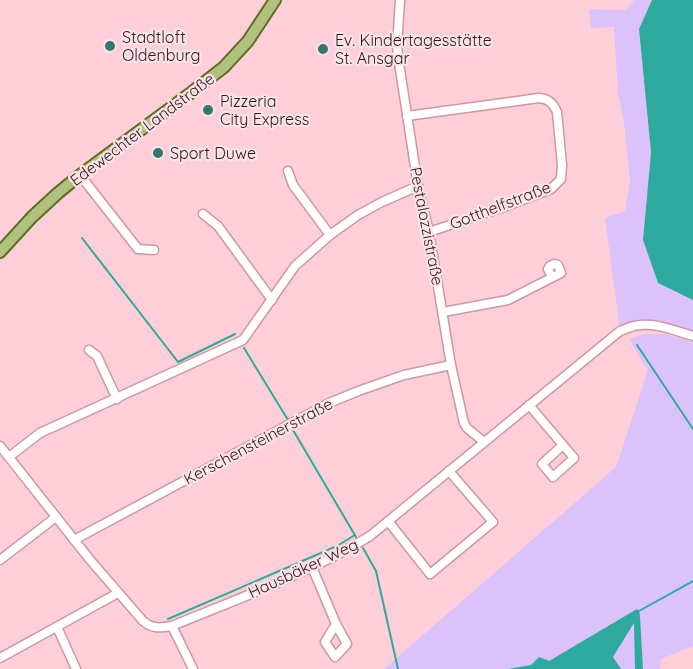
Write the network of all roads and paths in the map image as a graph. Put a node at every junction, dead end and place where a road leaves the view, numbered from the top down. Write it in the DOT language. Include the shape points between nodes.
graph roads {
  1 [pos="275,0"];
  2 [pos="400,0"];
  3 [pos="407,116"];
  4 [pos="288,171"];
  5 [pos="80,175"];
  6 [pos="418,186"];
  7 [pos="203,214"];
  8 [pos="429,232"];
  9 [pos="330,235"];
  10 [pos="154,250"];
  11 [pos="0,252"];
  12 [pos="552,277"];
  13 [pos="272,300"];
  14 [pos="443,312"];
  15 [pos="693,336"];
  16 [pos="89,350"];
  17 [pos="451,365"];
  18 [pos="117,399"];
  19 [pos="529,405"];
  20 [pos="484,442"];
  21 [pos="0,446"];
  22 [pos="563,446"];
  23 [pos="9,457"];
  24 [pos="449,471"];
  25 [pos="56,517"];
  26 [pos="388,521"];
  27 [pos="74,540"];
  28 [pos="0,560"];
  29 [pos="312,567"];
  30 [pos="118,593"];
  31 [pos="336,624"];
  32 [pos="172,626"];
  33 [pos="57,627"];
  34 [pos="0,658"];
  35 [pos="76,669"];
  36 [pos="193,669"];
  1 -- 5 [label="main road, Edewechter Landstraße" via="248,41 224,67"];
  2 -- 3 [label="street, Pestalozzistraße" via="397,48"];
  3 -- 6 [label="street, Pestalozzistraße"];
  3 -- 8 [label="street, Gotthelfstraße" via="539,98 550,101 557,112 561,179 550,189"];
  4 -- 9 [label="street" via="293,185"];
  5 -- 10 [label="street" via="138,249"];
  5 -- 11 [label="main road, Edewechter Landstraße" via="32,217"];
  6 -- 8 [label="street, Pestalozzistraße"];
  6 -- 9 [label="street" via="366,211"];
  7 -- 13 [label="street" via="218,226"];
  8 -- 14 [label="street, Pestalozzistraße"];
  9 -- 13 [label="street" via="295,266"];
  12 -- 14 [label="street" via="508,300"];
  13 -- 18 [label="street" via="243,340"];
  14 -- 17 [label="street, Pestalozzistraße"];
  15 -- 19 [label="street, Hausbäker Weg" via="646,325 620,331"];
  16 -- 18 [label="street" via="97,357"];
  17 -- 20 [label="street, Pestalozzistraße" via="464,423"];
  17 -- 27 [label="street, Kerschensteinerstraße" via="404,375 337,400"];
  18 -- 23 [label="street" via="40,434"];
  19 -- 20 [label="street, Hausbäker Weg"];
  19 -- 22 [label="street"];
  20 -- 24 [label="street, Hausbäker Weg"];
  21 -- 23 [label="street"];
  23 -- 25 [label="street"];
  24 -- 26 [label="street, Hausbäker Weg"];
  24 -- 26 [label="street" via="493,522 430,574"];
  25 -- 27 [label="street"];
  25 -- 28 [label="street"];
  26 -- 29 [label="street, Hausbäker Weg" via="346,551"];
  27 -- 30 [label="street"];
  29 -- 31 [label="street"];
  29 -- 32 [label="street, Hausbäker Weg"];
  30 -- 32 [label="street" via="148,626"];
  30 -- 33 [label="street"];
  32 -- 36 [label="street"];
  33 -- 34 [label="street"];
  33 -- 35 [label="street"];
}
